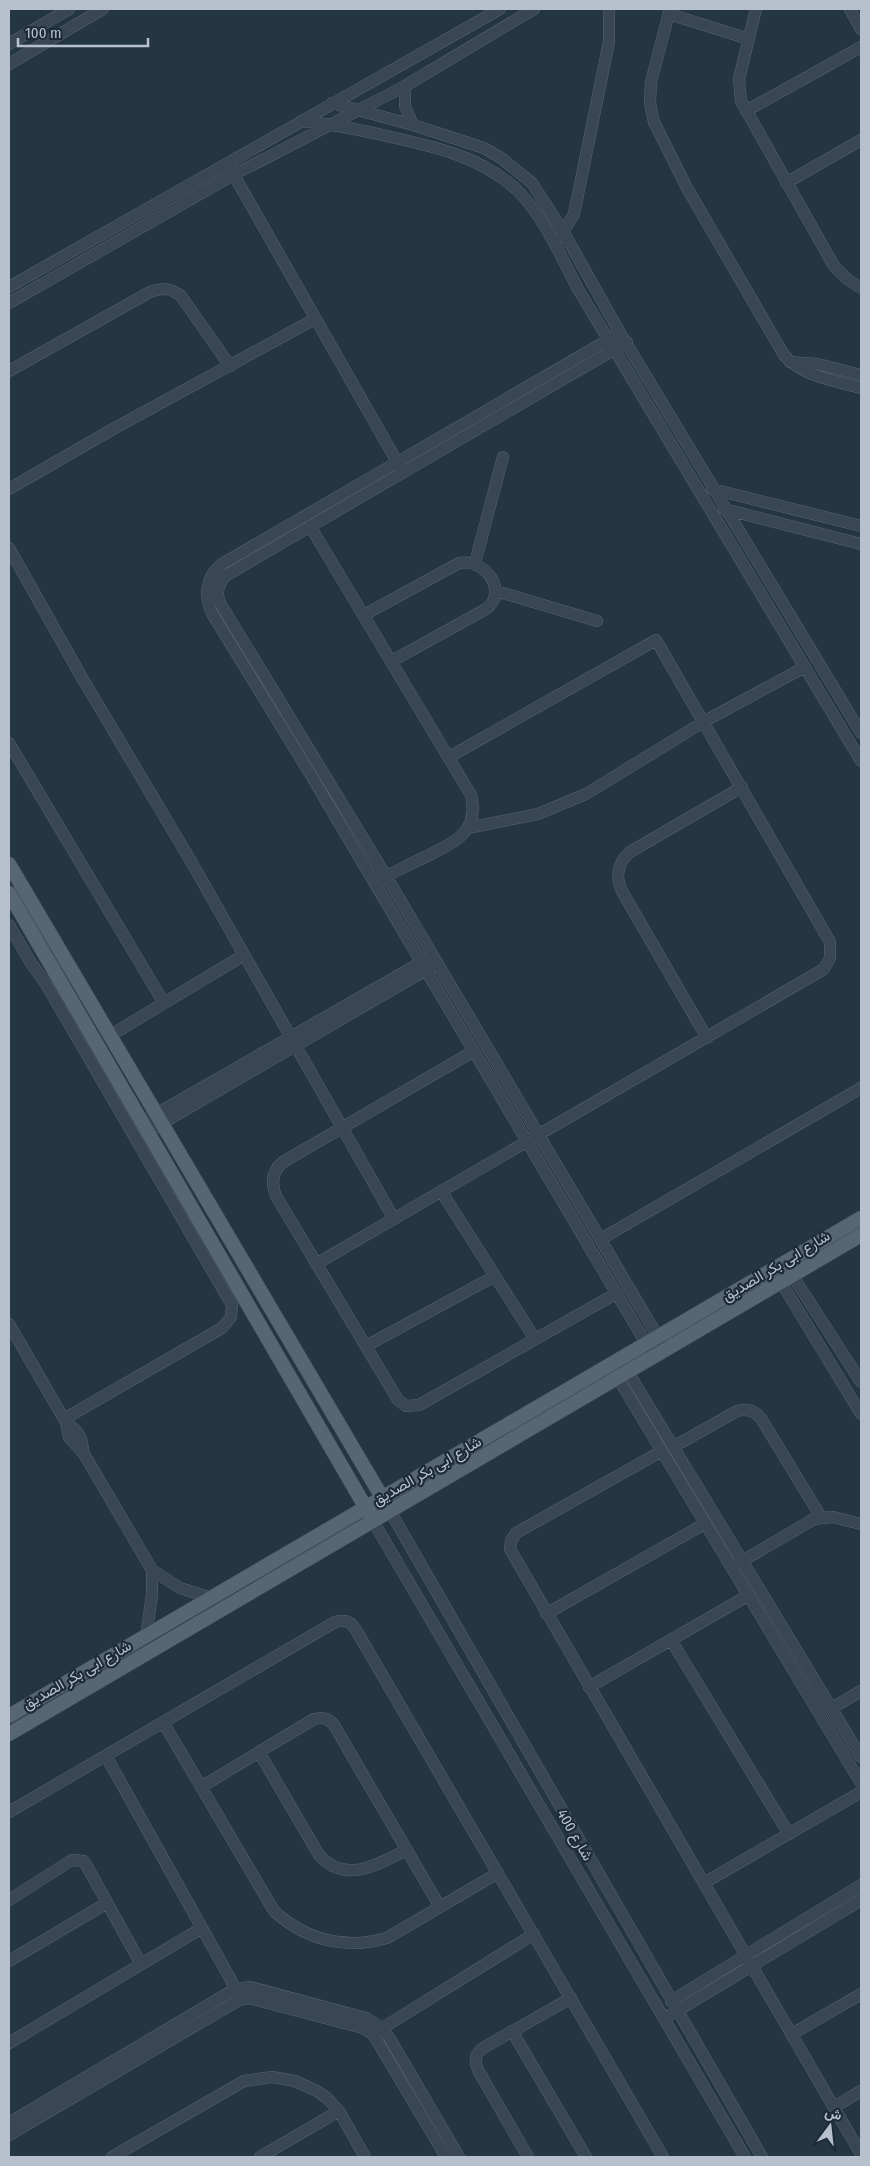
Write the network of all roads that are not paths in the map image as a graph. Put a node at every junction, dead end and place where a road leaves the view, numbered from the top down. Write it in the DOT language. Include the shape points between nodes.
graph roads {
  1 [pos="69,9"];
  2 [pos="74,9"];
  3 [pos="103,9"];
  4 [pos="500,9"];
  5 [pos="534,9"];
  6 [pos="609,9"];
  7 [pos="756,9"];
  8 [pos="850,9"];
  9 [pos="669,12"];
  10 [pos="81,21"];
  11 [pos="861,29"];
  12 [pos="749,38"];
  13 [pos="9,44"];
  14 [pos="861,47"];
  15 [pos="9,64"];
  16 [pos="405,86"];
  17 [pos="332,103"];
  18 [pos="362,110"];
  19 [pos="746,111"];
  20 [pos="302,121"];
  21 [pos="329,124"];
  22 [pos="413,125"];
  23 [pos="861,140"];
  24 [pos="228,164"];
  25 [pos="234,175"];
  26 [pos="786,183"];
  27 [pos="564,233"];
  28 [pos="554,244"];
  29 [pos="9,287"];
  30 [pos="861,288"];
  31 [pos="9,303"];
  32 [pos="315,319"];
  33 [pos="624,337"];
  34 [pos="611,345"];
  35 [pos="790,362"];
  36 [pos="230,366"];
  37 [pos="9,371"];
  38 [pos="861,375"];
  39 [pos="861,388"];
  40 [pos="503,457"];
  41 [pos="400,467"];
  42 [pos="695,484"];
  43 [pos="9,489"];
  44 [pos="716,490"];
  45 [pos="708,505"];
  46 [pos="728,510"];
  47 [pos="310,526"];
  48 [pos="861,526"];
  49 [pos="861,544"];
  50 [pos="9,548"];
  51 [pos="475,563"];
  52 [pos="496,591"];
  53 [pos="364,615"];
  54 [pos="597,621"];
  55 [pos="392,661"];
  56 [pos="805,667"];
  57 [pos="705,722"];
  58 [pos="861,733"];
  59 [pos="9,743"];
  60 [pos="448,757"];
  61 [pos="861,761"];
  62 [pos="742,788"];
  63 [pos="468,828"];
  64 [pos="9,864"];
  65 [pos="386,876"];
  66 [pos="374,882"];
  67 [pos="9,893"];
  68 [pos="9,925"];
  69 [pos="244,955"];
  70 [pos="435,960"];
  71 [pos="424,966"];
  72 [pos="164,1003"];
  73 [pos="111,1035"];
  74 [pos="707,1038"];
  75 [pos="293,1042"];
  76 [pos="474,1051"];
  77 [pos="861,1088"];
  78 [pos="160,1119"];
  79 [pos="145,1127"];
  80 [pos="342,1128"];
  81 [pos="539,1135"];
  82 [pos="527,1142"];
  83 [pos="441,1192"];
  84 [pos="861,1218"];
  85 [pos="394,1219"];
  86 [pos="861,1235"];
  87 [pos="600,1239"];
  88 [pos="316,1264"];
  89 [pos="495,1276"];
  90 [pos="787,1278"];
  91 [pos="616,1293"];
  92 [pos="9,1324"];
  93 [pos="535,1339"];
  94 [pos="652,1340"];
  95 [pos="366,1346"];
  96 [pos="660,1354"];
  97 [pos="623,1375"];
  98 [pos="861,1382"];
  99 [pos="861,1414"];
  100 [pos="65,1421"];
  101 [pos="668,1449"];
  102 [pos="382,1497"];
  103 [pos="365,1507"];
  104 [pos="390,1511"];
  105 [pos="821,1517"];
  106 [pos="373,1521"];
  107 [pos="706,1524"];
  108 [pos="861,1524"];
  109 [pos="742,1561"];
  110 [pos="732,1567"];
  111 [pos="152,1570"];
  112 [pos="749,1595"];
  113 [pos="211,1598"];
  114 [pos="546,1614"];
  115 [pos="146,1636"];
  116 [pos="671,1640"];
  117 [pos="589,1687"];
  118 [pos="861,1691"];
  119 [pos="832,1708"];
  120 [pos="9,1716"];
  121 [pos="163,1722"];
  122 [pos="9,1734"];
  123 [pos="260,1752"];
  124 [pos="106,1756"];
  125 [pos="861,1757"];
  126 [pos="861,1783"];
  127 [pos="201,1787"];
  128 [pos="861,1792"];
  129 [pos="9,1812"];
  130 [pos="789,1834"];
  131 [pos="407,1850"];
  132 [pos="498,1872"];
  133 [pos="704,1883"];
  134 [pos="861,1885"];
  135 [pos="9,1900"];
  136 [pos="861,1900"];
  137 [pos="107,1903"];
  138 [pos="440,1907"];
  139 [pos="202,1928"];
  140 [pos="534,1934"];
  141 [pos="749,1960"];
  142 [pos="9,1961"];
  143 [pos="140,1964"];
  144 [pos="861,1994"];
  145 [pos="237,1995"];
  146 [pos="571,1998"];
  147 [pos="673,2006"];
  148 [pos="663,2019"];
  149 [pos="377,2031"];
  150 [pos="512,2031"];
  151 [pos="792,2034"];
  152 [pos="9,2043"];
  153 [pos="861,2091"];
  154 [pos="834,2107"];
  155 [pos="339,2111"];
  156 [pos="9,2123"];
  157 [pos="9,2135"];
  158 [pos="277,2153"];
  159 [pos="861,2154"];
  160 [pos="112,2157"];
  161 [pos="260,2157"];
  162 [pos="365,2157"];
  163 [pos="446,2157"];
  164 [pos="459,2157"];
  165 [pos="528,2157"];
  166 [pos="586,2157"];
  167 [pos="663,2157"];
  168 [pos="745,2157"];
  169 [pos="762,2157"];
  1 -- 13 [label="street"];
  2 -- 10 [label="street"];
  3 -- 10 [label="street"];
  4 -- 17 [label="street"];
  5 -- 16 [label="street"];
  6 -- 27 [label="street" via="607,55 574,214"];
  7 -- 12 [label="street"];
  8 -- 11 [label="street"];
  9 -- 12 [label="street"];
  9 -- 35 [label="street" via="651,82 650,103 654,122 687,188 778,347"];
  10 -- 15 [label="street"];
  12 -- 19 [label="street" via="739,86"];
  14 -- 19 [label="street"];
  16 -- 18 [label="street"];
  16 -- 22 [label="street" via="405,106"];
  17 -- 18 [label="street"];
  17 -- 20 [label="street"];
  18 -- 21 [label="street"];
  18 -- 22 [label="street"];
  19 -- 26 [label="street"];
  20 -- 21 [label="street"];
  20 -- 24 [label="street"];
  21 -- 25 [label="street"];
  21 -- 28 [label="street" via="430,145 483,165 516,190"];
  22 -- 27 [label="street" via="484,148 501,158 532,183"];
  23 -- 26 [label="street"];
  24 -- 25 [label="street"];
  24 -- 29 [label="street"];
  25 -- 31 [label="street"];
  25 -- 32 [label="street"];
  26 -- 30 [label="street" via="834,266"];
  27 -- 28 [label="street"];
  27 -- 33 [label="street"];
  28 -- 34 [label="street"];
  32 -- 36 [label="street"];
  32 -- 41 [label="street"];
  33 -- 34 [label="street"];
  33 -- 44 [label="street"];
  34 -- 41 [label="street"];
  34 -- 42 [label="street"];
  35 -- 38 [label="street" via="818,364"];
  35 -- 39 [label="street" via="814,375"];
  36 -- 37 [label="street" via="181,296 162,288"];
  36 -- 43 [label="street"];
  40 -- 51 [label="street"];
  41 -- 47 [label="street"];
  41 -- 66 [label="street" via="222,564 214,572 207,589 213,615"];
  42 -- 44 [label="street"];
  42 -- 45 [label="street"];
  44 -- 46 [label="street"];
  44 -- 48 [label="street"];
  45 -- 46 [label="street"];
  45 -- 56 [label="street"];
  46 -- 49 [label="street"];
  46 -- 58 [label="street"];
  47 -- 53 [label="street"];
  47 -- 65 [label="street" via="226,576 220,585 219,599"];
  50 -- 69 [label="street"];
  51 -- 52 [label="street" via="487,572"];
  51 -- 53 [label="street" via="454,565"];
  52 -- 54 [label="street"];
  52 -- 55 [label="street" via="494,600 486,609"];
  53 -- 55 [label="street"];
  55 -- 60 [label="street"];
  56 -- 57 [label="street"];
  56 -- 61 [label="street"];
  57 -- 60 [label="street" via="656,640"];
  57 -- 62 [label="street"];
  57 -- 63 [label="street" via="569,802 538,814"];
  59 -- 72 [label="street"];
  60 -- 63 [label="street" via="471,795 473,809"];
  62 -- 74 [label="street" via="830,942 832,951 824,969"];
  62 -- 74 [label="street" via="630,852 618,869 622,893"];
  63 -- 65 [label="street" via="454,842"];
  64 -- 73 [label="main road"];
  65 -- 66 [label="street"];
  65 -- 70 [label="street"];
  66 -- 71 [label="street"];
  67 -- 79 [label="main road"];
  68 -- 100 [label="street" via="232,1304 231,1317 222,1328"];
  69 -- 72 [label="street"];
  69 -- 75 [label="street"];
  70 -- 71 [label="street"];
  70 -- 81 [label="street"];
  71 -- 75 [label="street"];
  71 -- 76 [label="street"];
  72 -- 73 [label="street"];
  73 -- 78 [label="main road"];
  74 -- 81 [label="street"];
  75 -- 78 [label="street"];
  75 -- 80 [label="street"];
  76 -- 80 [label="street"];
  76 -- 82 [label="street"];
  77 -- 87 [label="street"];
  78 -- 79 [label="street"];
  78 -- 102 [label="main road"];
  79 -- 103 [label="main road"];
  80 -- 85 [label="street"];
  80 -- 88 [label="street" via="283,1162 273,1179 276,1196"];
  81 -- 82 [label="street"];
  81 -- 87 [label="street"];
  82 -- 83 [label="street"];
  82 -- 91 [label="street"];
  83 -- 85 [label="street"];
  83 -- 89 [label="street"];
  84 -- 94 [label="main road, شارع ابى بكر الصديق"];
  85 -- 88 [label="street"];
  86 -- 90 [label="main road, شارع ابى بكر الصديق"];
  87 -- 94 [label="street"];
  88 -- 95 [label="street"];
  89 -- 93 [label="street"];
  89 -- 95 [label="street"];
  90 -- 96 [label="main road, شارع ابى بكر الصديق"];
  90 -- 98 [label="street"];
  90 -- 99 [label="street"];
  91 -- 93 [label="street"];
  91 -- 94 [label="street"];
  92 -- 100 [label="street"];
  93 -- 95 [label="street" via="411,1407 398,1400"];
  94 -- 96 [label="street"];
  94 -- 102 [label="main road, شارع ابى بكر الصديق"];
  96 -- 97 [label="main road, شارع ابى بكر الصديق"];
  97 -- 101 [label="street"];
  97 -- 104 [label="main road, شارع ابى بكر الصديق"];
  100 -- 111 [label="street" via="69,1437 84,1454"];
  101 -- 105 [label="street" via="737,1411 753,1412 762,1420"];
  101 -- 107 [label="street"];
  101 -- 109 [label="street"];
  101 -- 114 [label="street" via="514,1535 511,1553"];
  102 -- 103 [label="main road, شارع ابى بكر الصديق"];
  102 -- 104 [label="main road"];
  103 -- 106 [label="main road"];
  103 -- 113 [label="main road, شارع ابى بكر الصديق"];
  104 -- 106 [label="main road, شارع ابى بكر الصديق"];
  104 -- 147 [label="street, شارع 400"];
  105 -- 108 [label="street"];
  105 -- 109 [label="street" via="800,1525"];
  106 -- 122 [label="main road, شارع ابى بكر الصديق"];
  106 -- 148 [label="street, شارع 400"];
  107 -- 110 [label="street"];
  107 -- 114 [label="street"];
  109 -- 110 [label="street"];
  109 -- 119 [label="street"];
  110 -- 112 [label="street"];
  111 -- 113 [label="street" via="180,1588"];
  111 -- 115 [label="street"];
  112 -- 116 [label="street"];
  112 -- 126 [label="street"];
  113 -- 115 [label="main road, شارع ابى بكر الصديق"];
  114 -- 117 [label="street"];
  115 -- 120 [label="main road, شارع ابى بكر الصديق"];
  116 -- 117 [label="street"];
  116 -- 130 [label="street"];
  117 -- 133 [label="street"];
  118 -- 119 [label="street"];
  119 -- 125 [label="street"];
  121 -- 124 [label="street"];
  121 -- 127 [label="street"];
  121 -- 132 [label="street" via="335,1622 348,1621"];
  123 -- 127 [label="street"];
  123 -- 131 [label="street" via="319,1855 333,1866 356,1871"];
  123 -- 131 [label="street" via="314,1719 322,1717 329,1720"];
  124 -- 129 [label="street"];
  124 -- 139 [label="street"];
  127 -- 138 [label="street" via="274,1911 302,1932 335,1942 370,1942 387,1938"];
  128 -- 130 [label="street"];
  130 -- 133 [label="street"];
  131 -- 138 [label="street"];
  132 -- 138 [label="street"];
  132 -- 140 [label="street"];
  133 -- 141 [label="street"];
  134 -- 141 [label="street"];
  135 -- 137 [label="street" via="76,1859 86,1863"];
  136 -- 141 [label="street"];
  137 -- 142 [label="street"];
  137 -- 143 [label="street"];
  139 -- 143 [label="street"];
  139 -- 145 [label="street"];
  140 -- 146 [label="street"];
  140 -- 149 [label="street"];
  141 -- 147 [label="street"];
  141 -- 151 [label="street"];
  143 -- 152 [label="street"];
  144 -- 151 [label="street"];
  145 -- 149 [label="street" via="250,1987 260,1989 366,2018"];
  145 -- 156 [label="street"];
  145 -- 157 [label="street"];
  146 -- 150 [label="street"];
  146 -- 167 [label="street"];
  147 -- 148 [label="street"];
  147 -- 169 [label="street, شارع 400"];
  148 -- 168 [label="street, شارع 400"];
  149 -- 163 [label="street"];
  149 -- 164 [label="street"];
  150 -- 165 [label="street" via="479,2051 475,2064"];
  150 -- 166 [label="street"];
  151 -- 154 [label="street"];
  153 -- 154 [label="street"];
  154 -- 159 [label="street"];
  155 -- 158 [label="street"];
  155 -- 160 [label="street" via="317,2091 296,2081 272,2077 252,2079"];
  155 -- 162 [label="street"];
  158 -- 161 [label="street"];
}
